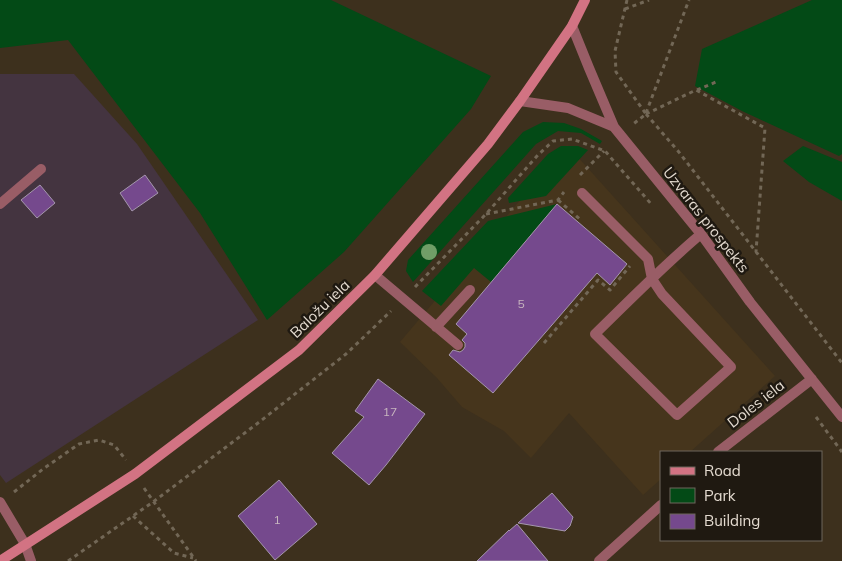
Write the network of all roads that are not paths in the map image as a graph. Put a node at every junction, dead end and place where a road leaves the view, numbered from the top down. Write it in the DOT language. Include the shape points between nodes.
graph roads {
  1 [pos="585,0"];
  2 [pos="572,26"];
  3 [pos="520,101"];
  4 [pos="617,131"];
  5 [pos="41,168"];
  6 [pos="582,193"];
  7 [pos="0,204"];
  8 [pos="701,234"];
  9 [pos="375,275"];
  10 [pos="652,278"];
  11 [pos="470,290"];
  12 [pos="436,327"];
  13 [pos="458,345"];
  14 [pos="812,378"];
  15 [pos="842,417"];
  16 [pos="719,451"];
  17 [pos="0,502"];
  18 [pos="660,506"];
  19 [pos="26,544"];
  20 [pos="0,561"];
  21 [pos="31,561"];
  22 [pos="600,561"];
  1 -- 2 [label="main road, Baložu iela"];
  2 -- 3 [label="main road, Baložu iela"];
  2 -- 4 [label="street, Uzvaras prospekts"];
  3 -- 4 [label="street" via="568,108"];
  3 -- 9 [label="main road, Baložu iela" via="488,144"];
  4 -- 8 [label="street, Uzvaras prospekts"];
  5 -- 7 [label="street"];
  6 -- 10 [label="street" via="648,259"];
  8 -- 10 [label="street"];
  8 -- 14 [label="street, Uzvaras prospekts" via="750,302"];
  9 -- 12 [label="street"];
  9 -- 19 [label="main road, Baložu iela" via="299,350 135,474"];
  10 -- 10 [label="street" via="595,334 677,415 731,367 662,294"];
  11 -- 12 [label="street"];
  12 -- 13 [label="street"];
  14 -- 15 [label="street, Uzvaras prospekts"];
  14 -- 16 [label="street, Doles iela"];
  17 -- 19 [label="street"];
  18 -- 22 [label="street"];
  19 -- 20 [label="main road, Baložu iela"];
  19 -- 21 [label="street"];
}
